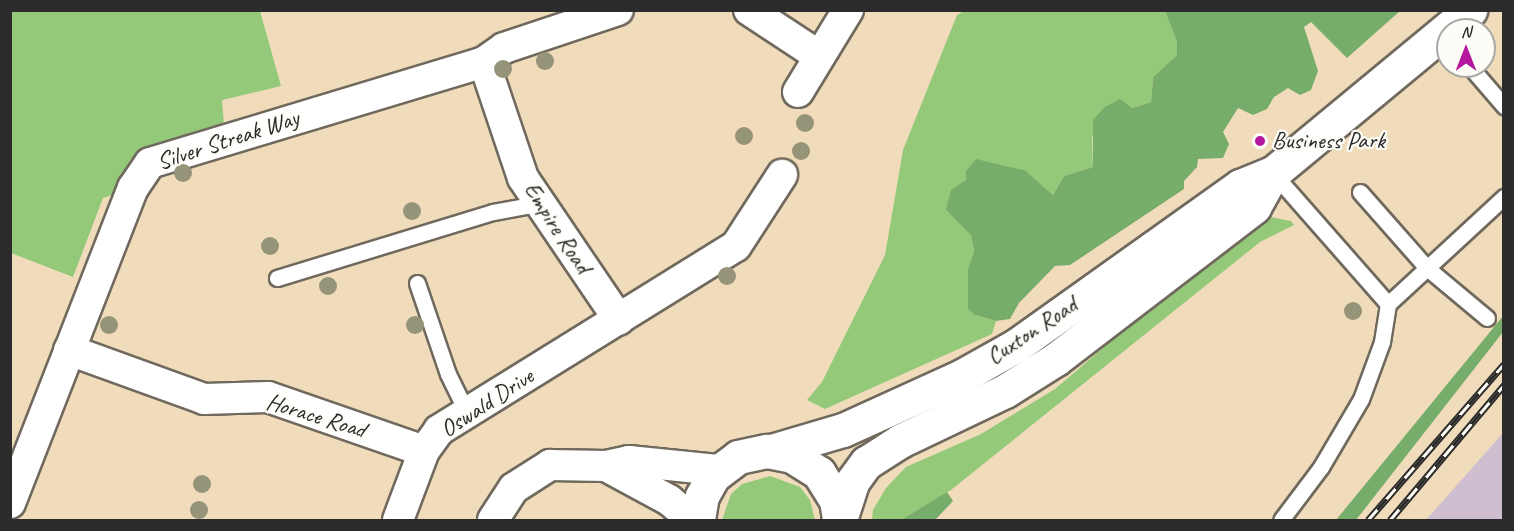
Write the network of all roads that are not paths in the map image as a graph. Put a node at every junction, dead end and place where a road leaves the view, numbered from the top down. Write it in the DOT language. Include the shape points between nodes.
graph roads {
  1 [pos="618,10"];
  2 [pos="749,10"];
  3 [pos="848,10"];
  4 [pos="1470,10"];
  5 [pos="819,56"];
  6 [pos="484,62"];
  7 [pos="1480,78"];
  8 [pos="798,92"];
  9 [pos="1503,106"];
  10 [pos="1274,173"];
  11 [pos="782,175"];
  12 [pos="1360,192"];
  13 [pos="1503,197"];
  14 [pos="537,204"];
  15 [pos="1427,268"];
  16 [pos="277,278"];
  17 [pos="417,283"];
  18 [pos="1388,304"];
  19 [pos="1487,318"];
  20 [pos="619,320"];
  21 [pos="69,350"];
  22 [pos="467,413"];
  23 [pos="424,451"];
  24 [pos="771,451"];
  25 [pos="606,466"];
  26 [pos="718,470"];
  27 [pos="10,503"];
  28 [pos="398,520"];
  29 [pos="493,520"];
  30 [pos="693,520"];
  31 [pos="698,520"];
  32 [pos="840,520"];
  33 [pos="1281,520"];
  1 -- 6 [label="street, Silver Streak Way" via="504,48"];
  2 -- 5 [label="street"];
  3 -- 5 [label="street"];
  4 -- 10 [label="main road, Cuxton Road"];
  5 -- 8 [label="street"];
  6 -- 14 [label="street, Empire Road" via="523,178"];
  6 -- 21 [label="street, Silver Streak Way" via="150,163 133,188"];
  7 -- 9 [label="lane"];
  10 -- 18 [label="lane"];
  10 -- 24 [label="main road, Cuxton Road" via="1240,186 1017,345 962,376 829,436"];
  10 -- 32 [label="main road, Cuxton Road" via="1254,207 1056,358 1005,392 900,441 866,462 852,482"];
  11 -- 20 [label="street, Oswald Drive" via="736,246"];
  12 -- 15 [label="lane"];
  13 -- 15 [label="lane"];
  14 -- 16 [label="lane" via="493,212"];
  14 -- 20 [label="street, Empire Road"];
  15 -- 18 [label="lane"];
  15 -- 19 [label="lane"];
  17 -- 22 [label="lane" via="448,374"];
  18 -- 33 [label="lane" via="1382,342 1361,399 1321,467"];
  20 -- 22 [label="street, Oswald Drive"];
  21 -- 23 [label="street, Horace Road" via="204,399 268,397"];
  21 -- 27 [label="street, Silver Streak Way"];
  22 -- 23 [label="street, Oswald Drive" via="439,430"];
  23 -- 28 [label="street, Oswald Drive"];
  24 -- 26 [label="main road, Cuxton Road" via="738,457"];
  24 -- 32 [label="main road" via="798,459 819,473 836,500"];
  25 -- 26 [label="street" via="629,461"];
  25 -- 29 [label="street" via="546,467 514,488"];
  25 -- 30 [label="street" via="669,500"];
  26 -- 31 [label="main road" via="704,490"];
}
